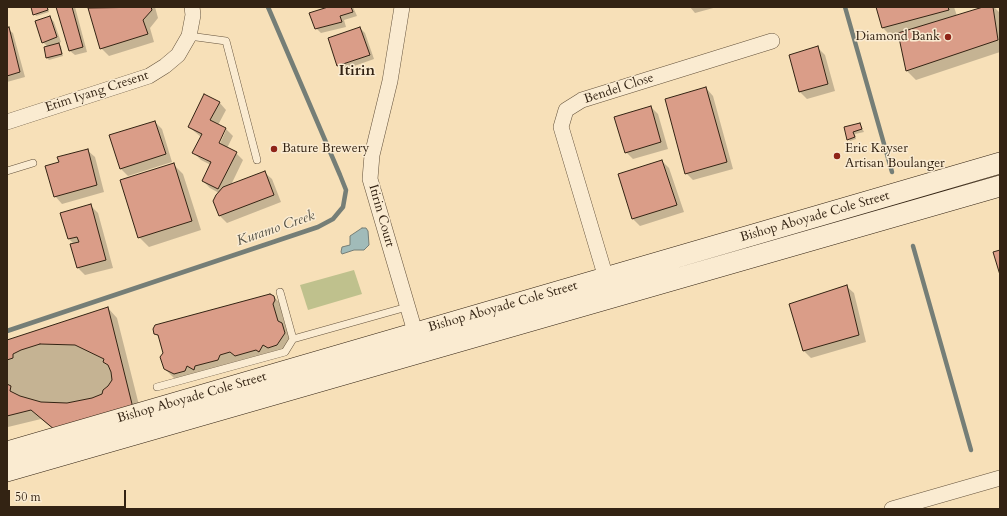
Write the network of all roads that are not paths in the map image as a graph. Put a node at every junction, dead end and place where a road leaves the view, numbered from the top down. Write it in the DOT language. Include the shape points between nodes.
graph roads {
  1 [pos="192,7"];
  2 [pos="402,7"];
  3 [pos="189,36"];
  4 [pos="772,41"];
  5 [pos="7,122"];
  6 [pos="257,160"];
  7 [pos="33,164"];
  8 [pos="1000,164"];
  9 [pos="7,171"];
  10 [pos="1000,186"];
  11 [pos="606,278"];
  12 [pos="280,292"];
  13 [pos="407,307"];
  14 [pos="415,333"];
  15 [pos="293,339"];
  16 [pos="421,352"];
  17 [pos="157,387"];
  18 [pos="7,452"];
  19 [pos="7,471"];
  20 [pos="1000,478"];
  21 [pos="892,509"];
  1 -- 3 [label="street, Etim Iyang Cresent"];
  2 -- 13 [label="street, Itirin Court" via="390,81 372,155 370,179"];
  3 -- 5 [label="street, Etim Iyang Cresent" via="178,55 149,76"];
  3 -- 6 [label="lane" via="226,41"];
  4 -- 11 [label="street, Bendel Close" via="582,100 566,110 561,127"];
  7 -- 9 [label="lane"];
  8 -- 11 [label="street, Bishop Aboyade Cole Street"];
  10 -- 16 [label="street, Bishop Aboyade Cole Street"];
  11 -- 14 [label="street, Bishop Aboyade Cole Street"];
  12 -- 15 [label="lane"];
  13 -- 14 [label="street, Itirin Court"];
  13 -- 15 [label="lane"];
  14 -- 16 [label="street, Itirin Court"];
  14 -- 18 [label="street, Bishop Aboyade Cole Street"];
  15 -- 17 [label="lane" via="286,352"];
  16 -- 19 [label="street, Bishop Aboyade Cole Street"];
  20 -- 21 [label="street"];
}
